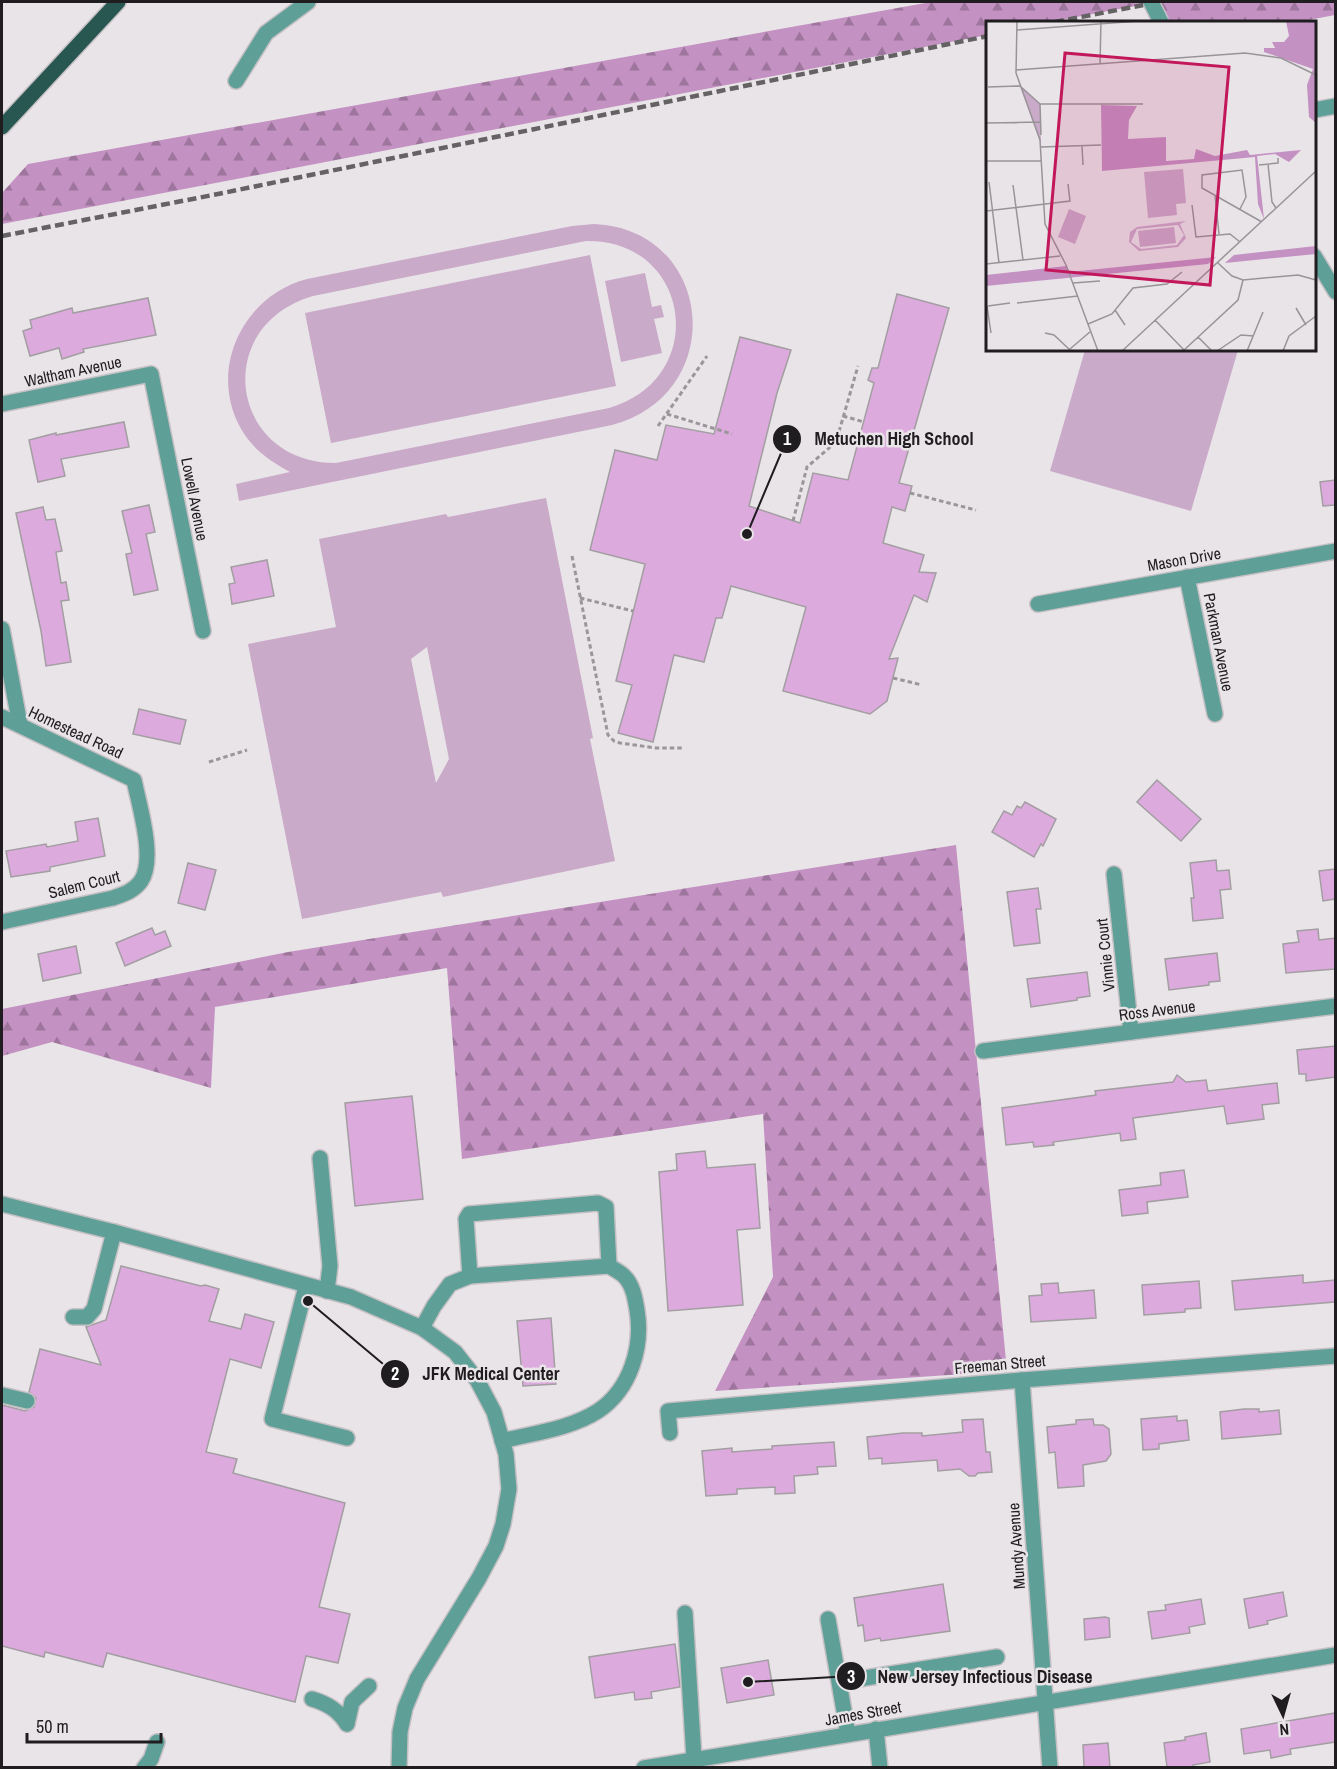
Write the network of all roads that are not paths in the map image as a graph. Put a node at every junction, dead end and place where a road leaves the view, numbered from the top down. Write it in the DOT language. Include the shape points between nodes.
graph roads {
  1 [pos="118,2"];
  2 [pos="308,2"];
  3 [pos="1151,2"];
  4 [pos="1160,21"];
  5 [pos="236,81"];
  6 [pos="1335,106"];
  7 [pos="1316,110"];
  8 [pos="2,127"];
  9 [pos="1316,259"];
  10 [pos="1335,292"];
  11 [pos="151,374"];
  12 [pos="2,404"];
  13 [pos="1335,551"];
  14 [pos="1188,577"];
  15 [pos="1038,604"];
  16 [pos="2,629"];
  17 [pos="203,632"];
  18 [pos="1215,714"];
  19 [pos="2,717"];
  20 [pos="20,725"];
  21 [pos="134,780"];
  22 [pos="1114,874"];
  23 [pos="2,922"];
  24 [pos="1335,1006"];
  25 [pos="1131,1032"];
  26 [pos="983,1051"];
  27 [pos="320,1158"];
  28 [pos="2,1204"];
  29 [pos="114,1232"];
  30 [pos="609,1266"];
  31 [pos="470,1276"];
  32 [pos="306,1286"];
  33 [pos="327,1291"];
  34 [pos="73,1317"];
  35 [pos="422,1328"];
  36 [pos="1335,1356"];
  37 [pos="1022,1380"];
  38 [pos="2,1395"];
  39 [pos="27,1401"];
  40 [pos="670,1433"];
  41 [pos="347,1438"];
  42 [pos="502,1441"];
  43 [pos="685,1613"];
  44 [pos="828,1619"];
  45 [pos="1335,1655"];
  46 [pos="997,1657"];
  47 [pos="840,1682"];
  48 [pos="369,1686"];
  49 [pos="312,1700"];
  50 [pos="1046,1701"];
  51 [pos="876,1729"];
  52 [pos="848,1734"];
  53 [pos="157,1742"];
  54 [pos="694,1759"];
  55 [pos="144,1767"];
  56 [pos="399,1767"];
  57 [pos="644,1767"];
  58 [pos="880,1767"];
  59 [pos="1050,1767"];
  1 -- 8 [label="main road"];
  2 -- 5 [label="street" via="266,33"];
  3 -- 4 [label="street, bridge"];
  6 -- 7 [label="street"];
  9 -- 10 [label="street"];
  11 -- 12 [label="street, Waltham Avenue"];
  11 -- 17 [label="street, Lowell Avenue"];
  13 -- 14 [label="street, Mason Drive"];
  14 -- 15 [label="street, Mason Drive"];
  14 -- 18 [label="street, Parkman Avenue"];
  16 -- 20 [label="street"];
  19 -- 20 [label="street, Homestead Road"];
  20 -- 21 [label="street, Homestead Road"];
  21 -- 23 [label="street, Salem Court" via="148,855 140,882 113,898"];
  22 -- 25 [label="street, Vinnie Court"];
  24 -- 25 [label="street, Ross Avenue"];
  25 -- 26 [label="street, Ross Avenue"];
  27 -- 33 [label="street" via="330,1266"];
  28 -- 29 [label="street"];
  29 -- 32 [label="street"];
  29 -- 34 [label="street" via="94,1310 87,1317"];
  30 -- 31 [label="street"];
  30 -- 31 [label="street" via="606,1208 598,1203 469,1214 466,1218"];
  30 -- 42 [label="street" via="625,1277 635,1295 640,1329 635,1362 617,1392 598,1411 565,1425"];
  31 -- 35 [label="street" via="450,1284"];
  32 -- 33 [label="street"];
  32 -- 41 [label="street" via="272,1419"];
  33 -- 35 [label="street"];
  35 -- 42 [label="street" via="455,1352 477,1380 494,1412"];
  36 -- 37 [label="street, Freeman Street"];
  37 -- 40 [label="street, Freeman Street" via="668,1411"];
  37 -- 50 [label="street, Mundy Avenue"];
  38 -- 39 [label="street"];
  42 -- 56 [label="street" via="509,1489 503,1524 479,1578 417,1679 400,1732"];
  43 -- 54 [label="street"];
  44 -- 47 [label="street"];
  45 -- 50 [label="street, James Street"];
  46 -- 47 [label="street"];
  47 -- 52 [label="street"];
  48 -- 49 [label="street" via="352,1702 347,1724 325,1703"];
  50 -- 51 [label="street, James Street"];
  50 -- 59 [label="street"];
  51 -- 52 [label="street, James Street"];
  51 -- 58 [label="street"];
  52 -- 54 [label="street, James Street"];
  53 -- 55 [label="street"];
  54 -- 57 [label="street, James Street"];
}
